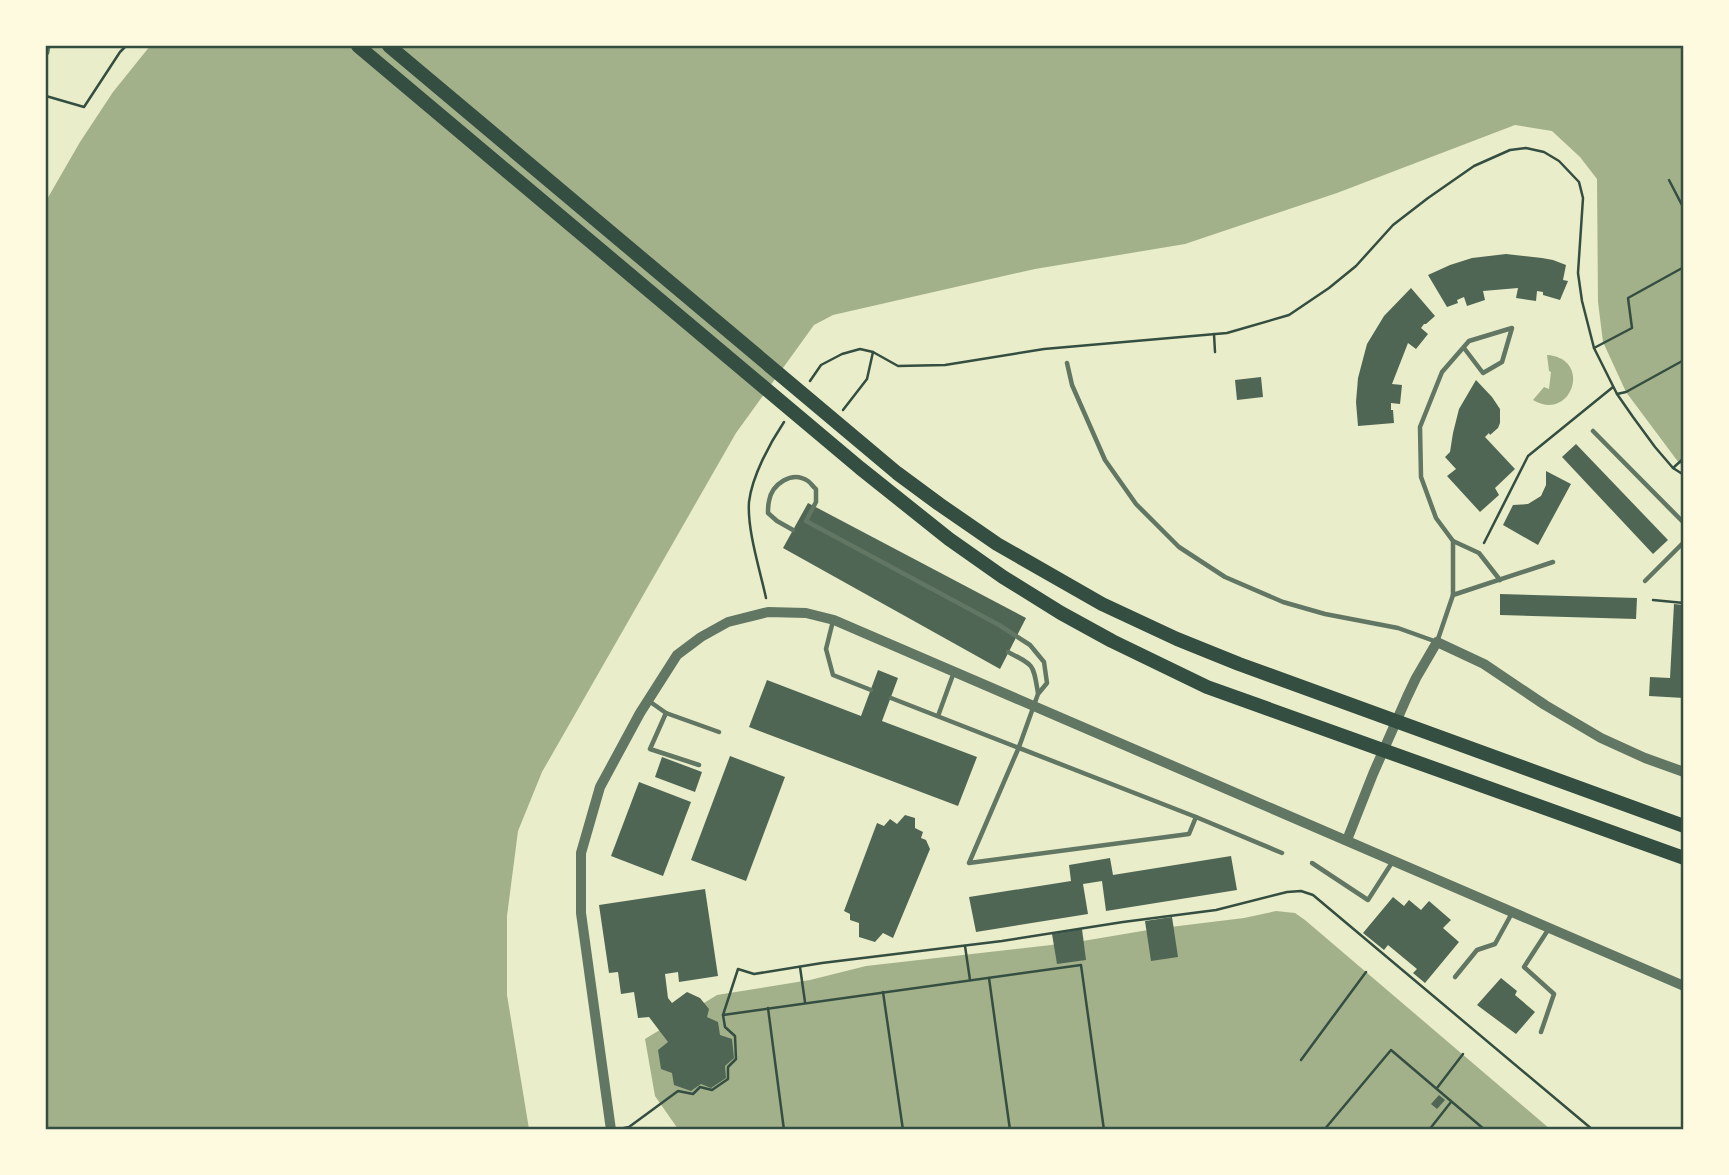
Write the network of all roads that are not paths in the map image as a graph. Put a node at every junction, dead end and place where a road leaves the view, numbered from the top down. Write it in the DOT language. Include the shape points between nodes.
graph roads {
  1 [pos="47,46"];
  2 [pos="358,46"];
  3 [pos="389,46"];
  4 [pos="46,52"];
  5 [pos="1464,348"];
  6 [pos="1067,363"];
  7 [pos="1593,431"];
  8 [pos="1684,523"];
  9 [pos="793,530"];
  10 [pos="1453,541"];
  11 [pos="1684,542"];
  12 [pos="1553,562"];
  13 [pos="1500,580"];
  14 [pos="1646,581"];
  15 [pos="1453,595"];
  16 [pos="834,620"];
  17 [pos="1437,642"];
  18 [pos="1008,652"];
  19 [pos="954,672"];
  20 [pos="871,690"];
  21 [pos="1038,694"];
  22 [pos="891,698"];
  23 [pos="648,700"];
  24 [pos="1034,706"];
  25 [pos="666,713"];
  26 [pos="938,716"];
  27 [pos="1397,720"];
  28 [pos="719,732"];
  29 [pos="1019,747"];
  30 [pos="1383,751"];
  31 [pos="699,765"];
  32 [pos="1684,772"];
  33 [pos="1196,817"];
  34 [pos="1684,826"];
  35 [pos="1348,840"];
  36 [pos="1282,853"];
  37 [pos="1684,858"];
  38 [pos="1394,860"];
  39 [pos="1312,863"];
  40 [pos="1512,912"];
  41 [pos="1549,928"];
  42 [pos="1455,977"];
  43 [pos="1684,986"];
  44 [pos="1541,1032"];
  45 [pos="611,1129"];
  1 -- 4 [label="street"];
  2 -- 30 [label="main road" via="821,435 1003,577 1112,641 1208,687"];
  3 -- 27 [label="main road" via="838,414 897,473 978,531 1102,604 1177,639"];
  5 -- 5 [label="lane" via="1469,341 1512,328 1502,362 1483,373"];
  5 -- 10 [label="lane" via="1442,372 1420,427 1421,477 1436,518"];
  6 -- 17 [label="lane" via="1105,460 1136,504 1179,547 1225,577 1283,602 1398,628"];
  7 -- 8 [label="lane"];
  9 -- 21 [label="lane" via="768,513 769,501 782,480 796,477 816,489 816,502 806,521 1030,645 1044,662 1047,683"];
  10 -- 13 [label="lane" via="1479,553"];
  10 -- 15 [label="lane"];
  11 -- 14 [label="lane"];
  12 -- 13 [label="lane"];
  13 -- 15 [label="lane"];
  15 -- 17 [label="lane"];
  16 -- 19 [label="street"];
  16 -- 20 [label="lane" via="826,649 832,675"];
  16 -- 23 [label="street" via="806,613 768,612 728,622 677,655"];
  17 -- 27 [label="street"];
  17 -- 32 [label="street" via="1484,664 1601,738"];
  18 -- 21 [label="lane" via="1033,668"];
  19 -- 24 [label="street"];
  19 -- 26 [label="lane"];
  21 -- 24 [label="lane"];
  22 -- 26 [label="lane"];
  23 -- 25 [label="lane"];
  23 -- 45 [label="street" via="600,787 581,853 581,913"];
  24 -- 29 [label="lane"];
  24 -- 35 [label="street"];
  25 -- 28 [label="lane"];
  25 -- 31 [label="lane" via="650,749"];
  26 -- 29 [label="lane"];
  27 -- 30 [label="street"];
  27 -- 34 [label="main road"];
  29 -- 33 [label="lane"];
  29 -- 33 [label="lane" via="969,863 1189,834"];
  30 -- 35 [label="street"];
  30 -- 37 [label="main road"];
  33 -- 36 [label="lane"];
  35 -- 38 [label="street"];
  38 -- 39 [label="lane" via="1368,900"];
  38 -- 40 [label="street"];
  40 -- 41 [label="street"];
  40 -- 42 [label="lane" via="1495,944 1477,950"];
  41 -- 43 [label="street"];
  41 -- 44 [label="lane" via="1524,967 1554,994"];
}
